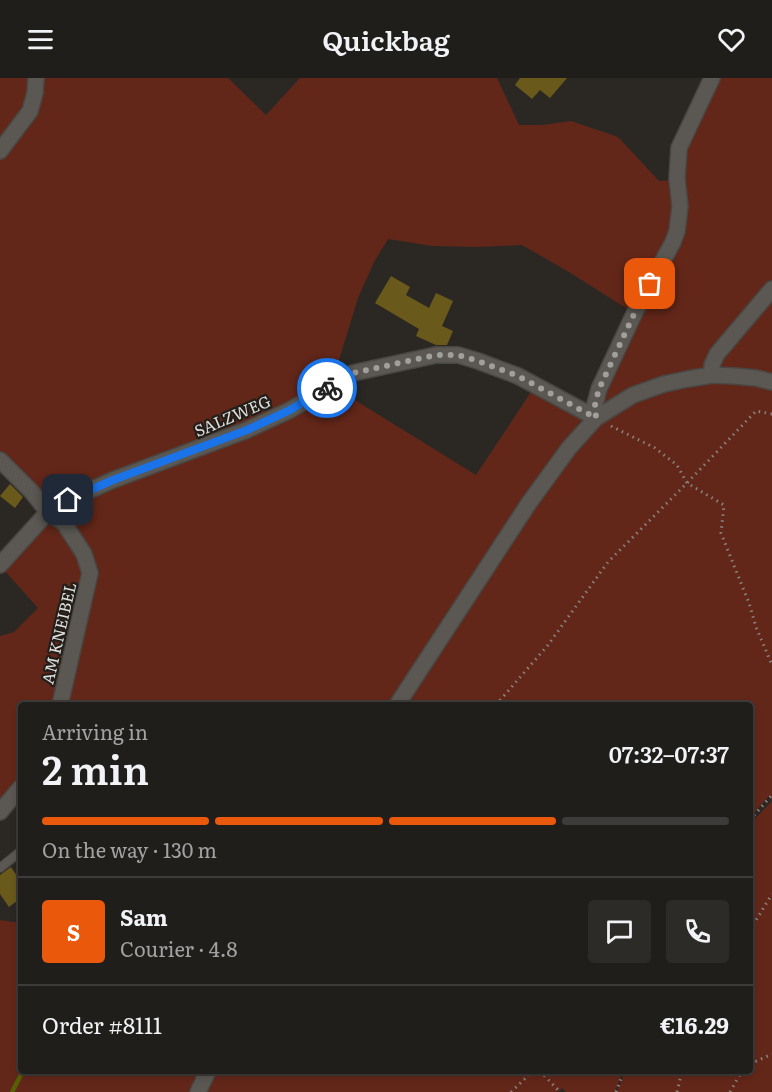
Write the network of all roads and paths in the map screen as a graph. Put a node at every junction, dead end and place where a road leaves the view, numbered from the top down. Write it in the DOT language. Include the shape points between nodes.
graph roads {
  1 [pos="36,78"];
  2 [pos="712,78"];
  3 [pos="0,151"];
  4 [pos="772,289"];
  5 [pos="712,375"];
  6 [pos="772,382"];
  7 [pos="772,414"];
  8 [pos="596,418"];
  9 [pos="0,460"];
  10 [pos="687,483"];
  11 [pos="48,512"];
  12 [pos="0,565"];
  13 [pos="772,665"];
  14 [pos="61,702"];
  15 [pos="400,702"];
  16 [pos="499,702"];
  17 [pos="18,791"];
  18 [pos="772,795"];
  19 [pos="0,812"];
  20 [pos="753,817"];
  21 [pos="18,853"];
  22 [pos="0,868"];
  23 [pos="772,894"];
  24 [pos="753,925"];
  25 [pos="772,1054"];
  26 [pos="753,1063"];
  27 [pos="207,1074"];
  28 [pos="530,1074"];
  29 [pos="543,1074"];
  30 [pos="623,1074"];
  31 [pos="681,1074"];
  32 [pos="740,1074"];
  33 [pos="198,1092"];
  34 [pos="511,1092"];
  35 [pos="560,1092"];
  36 [pos="616,1092"];
  37 [pos="677,1092"];
  38 [pos="730,1092"];
  1 -- 3 [label="street" via="30,111"];
  2 -- 8 [label="street" via="679,148 677,231 599,389"];
  4 -- 5 [label="street" via="717,354"];
  5 -- 6 [label="street"];
  5 -- 8 [label="street" via="649,389"];
  7 -- 10 [label="path" via="756,411"];
  8 -- 10 [label="path" via="655,448 677,465"];
  8 -- 11 [label="street, SALZWEG" via="518,376 458,355 436,355 353,373 247,430 113,480"];
  8 -- 15 [label="street" via="568,448 529,503"];
  9 -- 11 [label="street, AM KNEIBEL"];
  10 -- 13 [label="path" via="724,505 721,533"];
  10 -- 16 [label="path" via="608,562 548,645"];
  11 -- 12 [label="street"];
  11 -- 14 [label="street, AM KNEIBEL" via="64,524 84,554 90,573"];
  17 -- 19 [label="street"];
  18 -- 20 [label="path"];
  21 -- 22 [label="lane"];
  23 -- 24 [label="path"];
  25 -- 26 [label="path"];
  27 -- 33 [label="street"];
  28 -- 34 [label="path"];
  29 -- 35 [label="path"];
  30 -- 36 [label="path"];
  31 -- 37 [label="path"];
  32 -- 38 [label="path"];
}
